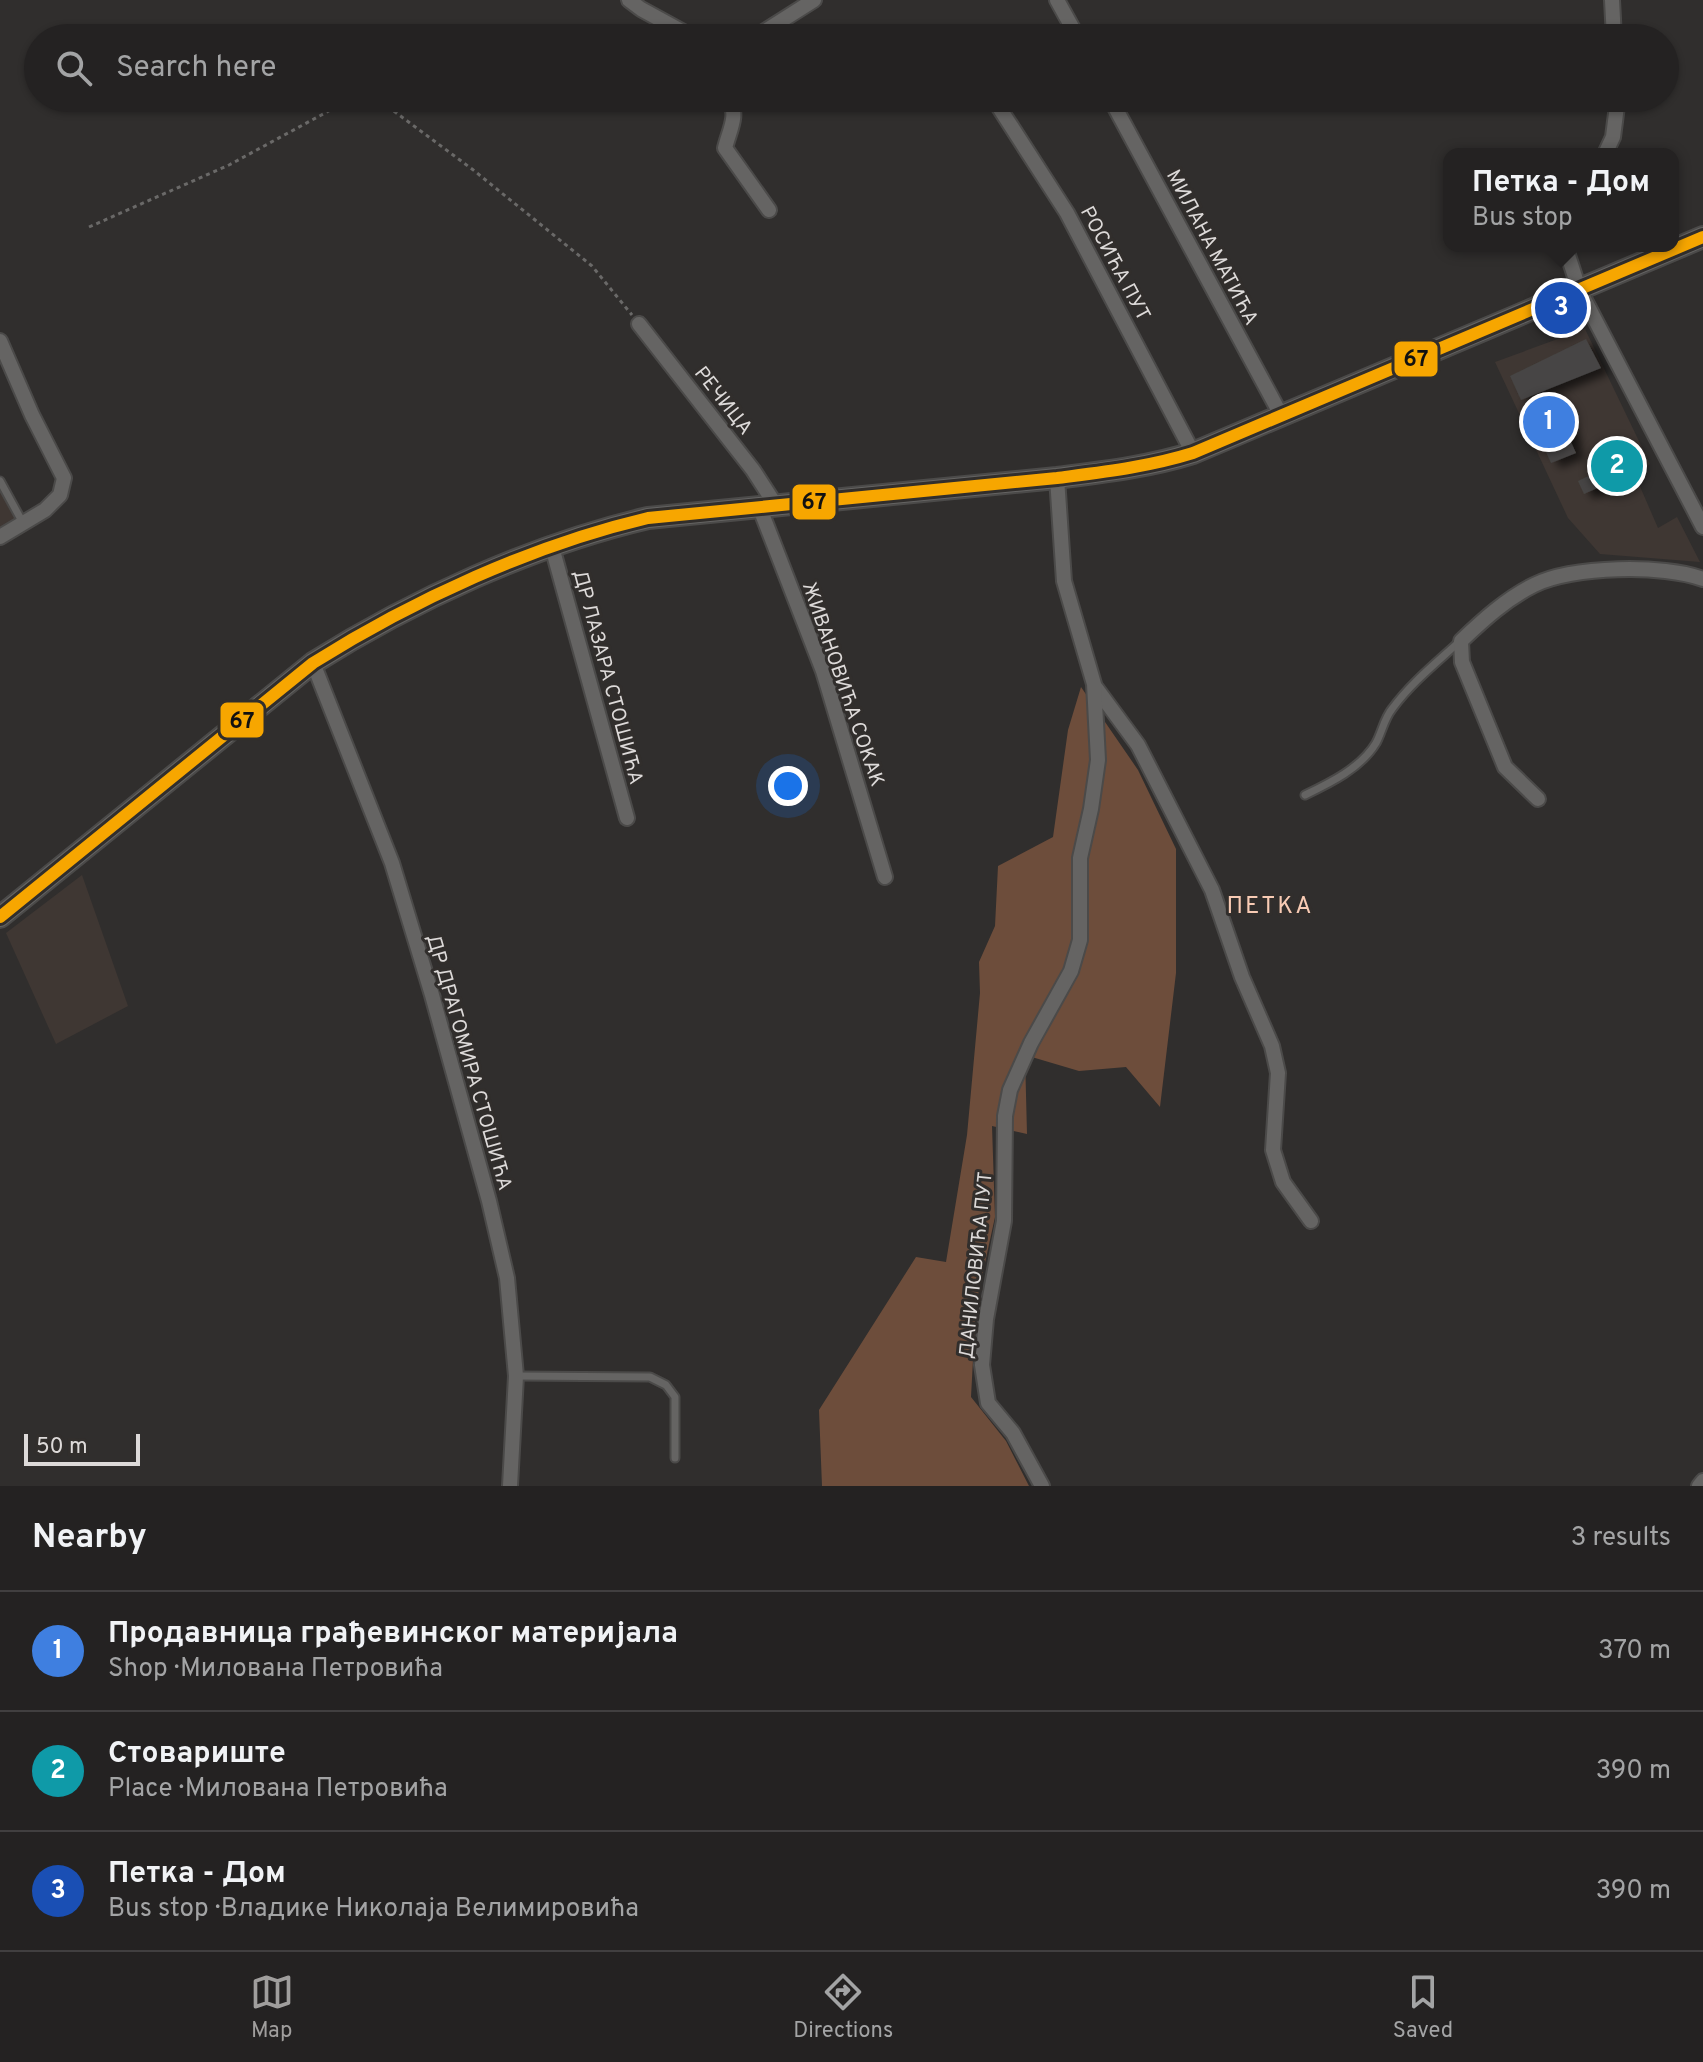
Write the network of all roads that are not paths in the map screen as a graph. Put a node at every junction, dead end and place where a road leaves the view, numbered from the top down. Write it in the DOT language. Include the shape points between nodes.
graph roads {
  1 [pos="629,0"];
  2 [pos="814,0"];
  3 [pos="1057,0"];
  4 [pos="1612,0"];
  5 [pos="668,24"];
  6 [pos="776,24"];
  7 [pos="1070,24"];
  8 [pos="1613,24"];
  9 [pos="735,112"];
  10 [pos="1002,112"];
  11 [pos="1118,112"];
  12 [pos="1616,112"];
  13 [pos="1608,148"];
  14 [pos="769,210"];
  15 [pos="1703,237"];
  16 [pos="1679,247"];
  17 [pos="1567,252"];
  18 [pos="1667,252"];
  19 [pos="1579,289"];
  20 [pos="639,324"];
  21 [pos="0,341"];
  22 [pos="1281,415"];
  23 [pos="1193,453"];
  24 [pos="1057,478"];
  25 [pos="0,481"];
  26 [pos="767,505"];
  27 [pos="23,523"];
  28 [pos="1703,527"];
  29 [pos="0,537"];
  30 [pos="552,547"];
  31 [pos="1703,579"];
  32 [pos="1461,641"];
  33 [pos="313,663"];
  34 [pos="1094,684"];
  35 [pos="1305,795"];
  36 [pos="1538,799"];
  37 [pos="627,818"];
  38 [pos="885,877"];
  39 [pos="1,915"];
  40 [pos="1311,1221"];
  41 [pos="516,1376"];
  42 [pos="675,1458"];
  43 [pos="1703,1481"];
  44 [pos="510,1486"];
  45 [pos="1042,1486"];
  46 [pos="1699,1486"];
  1 -- 5 [label="street"];
  2 -- 6 [label="street"];
  3 -- 7 [label="street"];
  4 -- 8 [label="street"];
  9 -- 14 [label="street" via="725,148"];
  10 -- 23 [label="street, РОСИЋА ПУТ" via="1067,213"];
  11 -- 22 [label="street, МИЛАНА МАТИЋА"];
  12 -- 13 [label="street"];
  15 -- 16 [label="street"];
  17 -- 19 [label="street"];
  18 -- 19 [label="street"];
  19 -- 22 [label="street"];
  19 -- 28 [label="street"];
  20 -- 26 [label="street, РЕЧИЦА" via="753,470"];
  21 -- 27 [label="street" via="64,478 60,495"];
  22 -- 23 [label="street"];
  23 -- 24 [label="street" via="1124,470"];
  24 -- 26 [label="street"];
  24 -- 34 [label="street, ДАНИЛОВИЋА ПУТ" via="1064,581"];
  25 -- 27 [label="lane"];
  26 -- 30 [label="street" via="648,518"];
  26 -- 38 [label="street, ЖИВАНОВИЋА СОКАК"];
  27 -- 29 [label="street"];
  30 -- 33 [label="street" via="443,592"];
  30 -- 37 [label="street, ДР ЛАЗАРА СТОШИЋА"];
  31 -- 32 [label="street" via="1686,572 1622,568 1536,584 1492,612"];
  32 -- 35 [label="lane" via="1397,702 1365,756 1334,781"];
  32 -- 36 [label="street" via="1462,662 1505,767"];
  33 -- 39 [label="street"];
  33 -- 41 [label="street, ДР ДРАГОМИРА СТОШИЋА" via="392,863 432,995 507,1278"];
  34 -- 40 [label="street" via="1138,745 1212,890 1272,1046 1278,1073 1273,1150 1283,1182"];
  34 -- 45 [label="street, ДАНИЛОВИЋА ПУТ" via="1098,760 1080,858 1080,940 1071,971 1010,1090 1004,1221 982,1365 988,1403 1019,1442"];
  41 -- 42 [label="lane" via="650,1377 666,1385 675,1397"];
  41 -- 44 [label="street, ДР ДРАГОМИРА СТОШИЋА"];
  43 -- 46 [label="street"];
}
